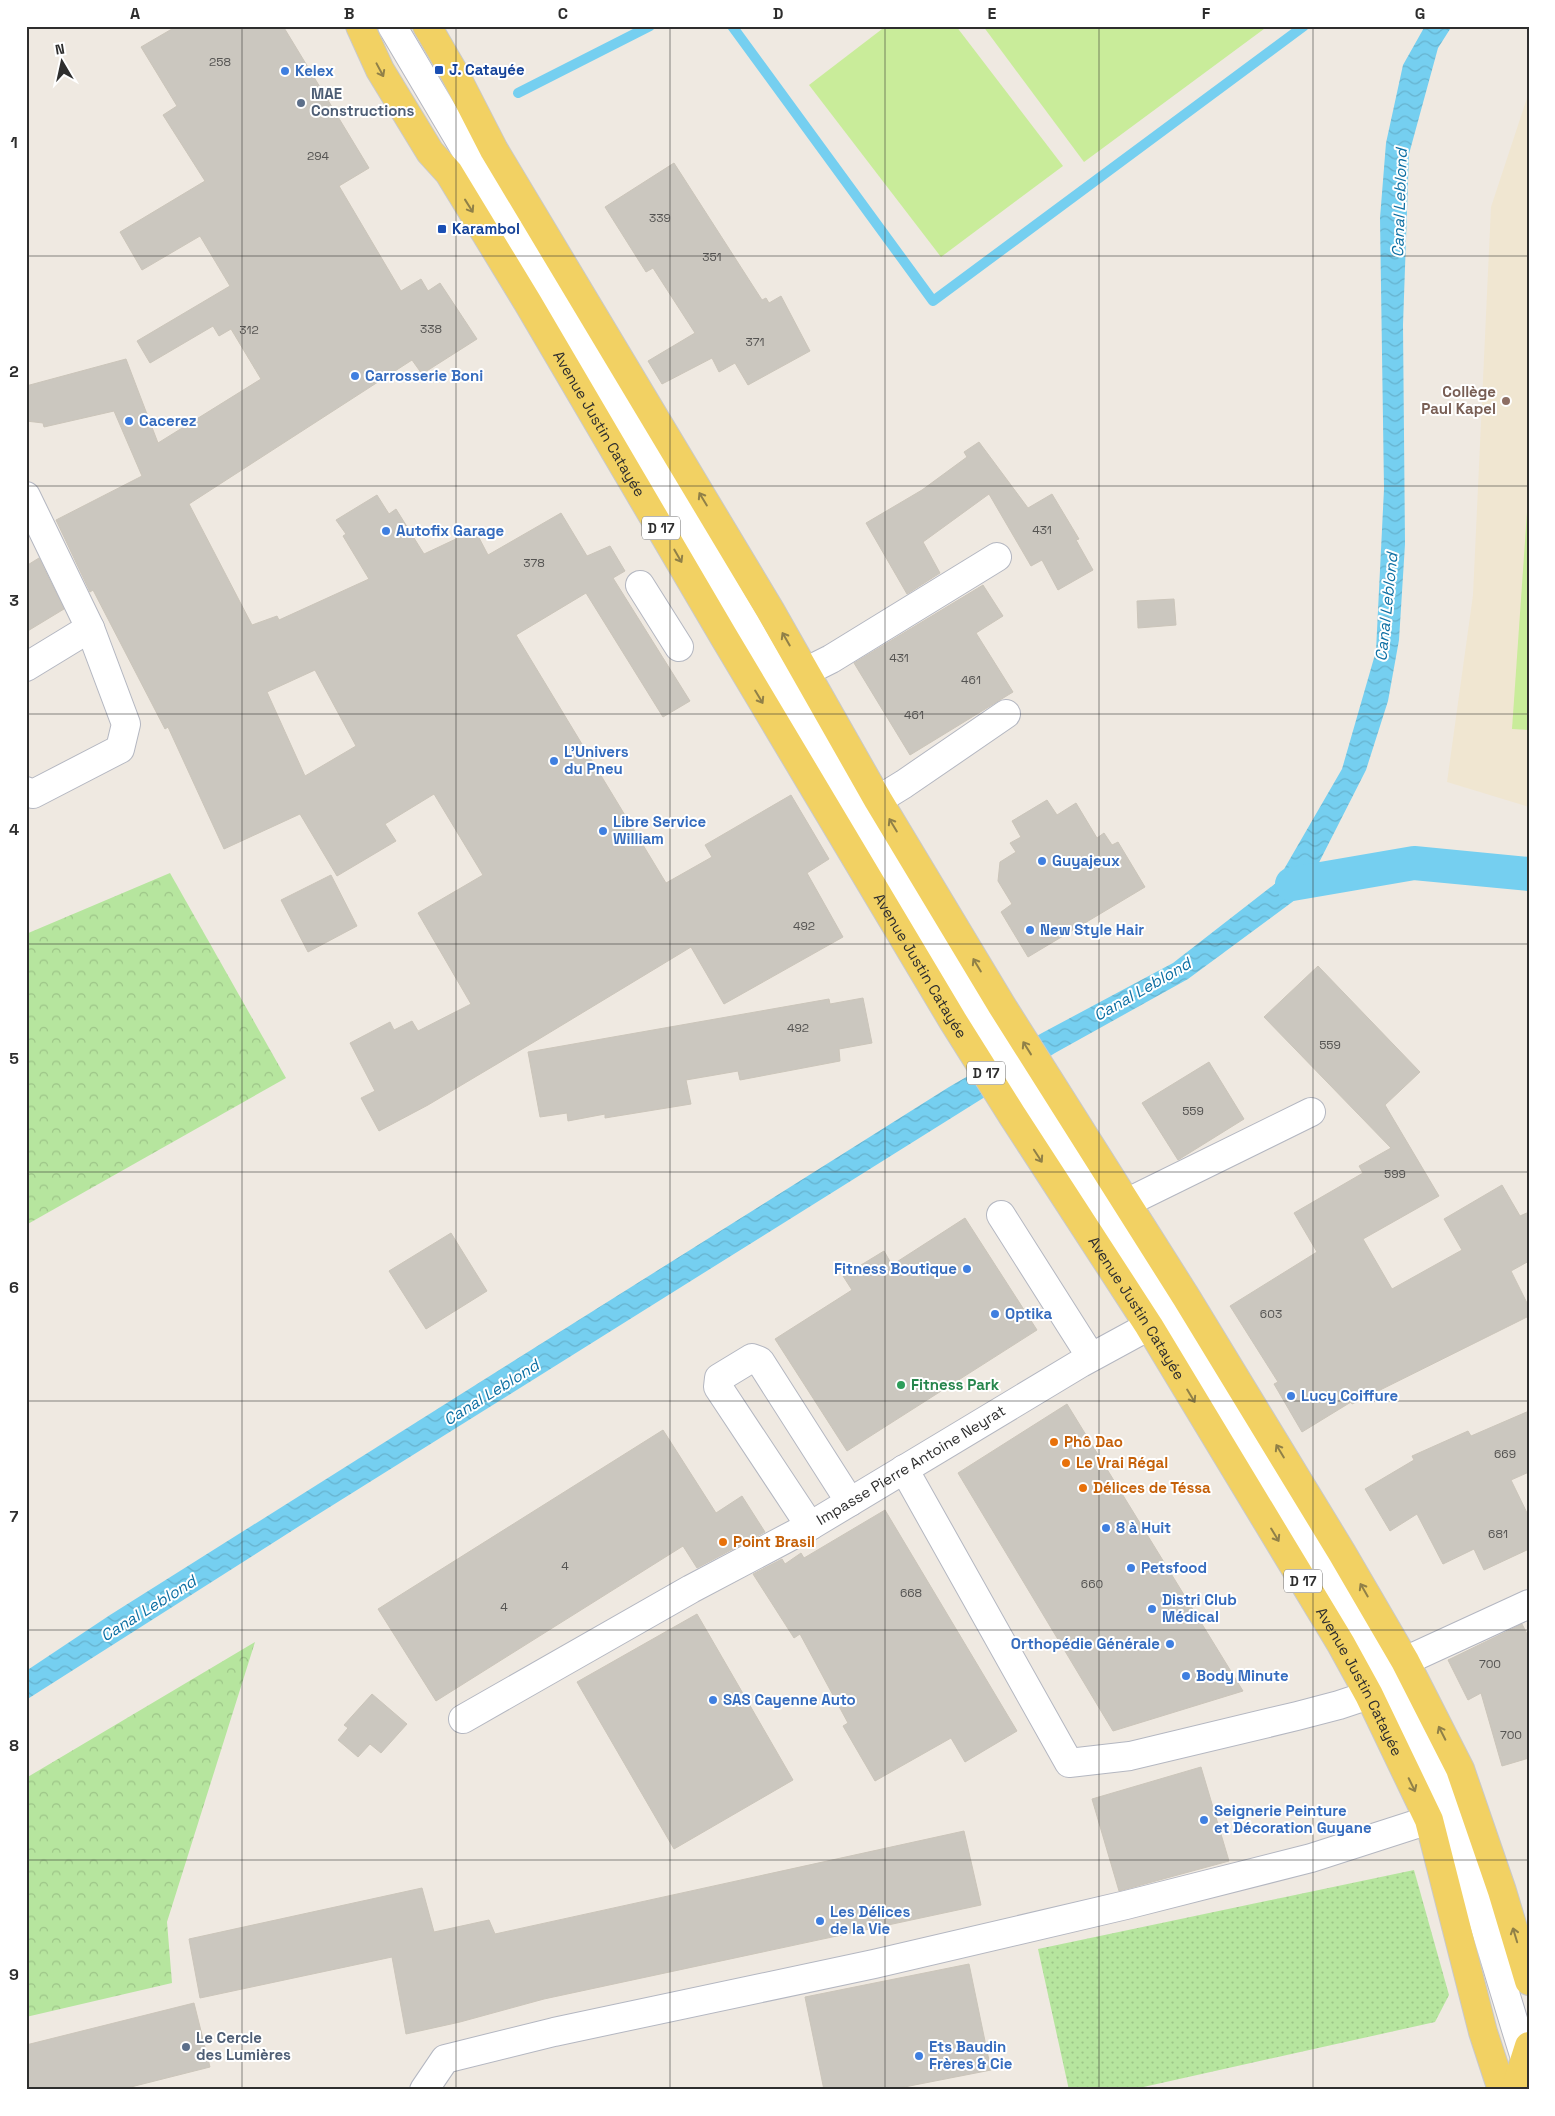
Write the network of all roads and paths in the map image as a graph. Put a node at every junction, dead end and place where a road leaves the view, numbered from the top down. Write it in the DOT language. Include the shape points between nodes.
graph roads {
  1 [pos="360,26"];
  2 [pos="392,26"];
  3 [pos="427,26"];
  4 [pos="26,496"];
  5 [pos="998,557"];
  6 [pos="640,585"];
  7 [pos="90,628"];
  8 [pos="679,648"];
  9 [pos="26,667"];
  10 [pos="805,672"];
  11 [pos="1006,714"];
  12 [pos="26,791"];
  13 [pos="878,800"];
  14 [pos="981,1019"];
  15 [pos="1032,1102"];
  16 [pos="1311,1112"];
  17 [pos="1126,1203"];
  18 [pos="1000,1215"];
  19 [pos="1149,1326"];
  20 [pos="1091,1357"];
  21 [pos="904,1469"];
  22 [pos="850,1502"];
  23 [pos="810,1526"];
  24 [pos="1529,1604"];
  25 [pos="1405,1661"];
  26 [pos="1369,1695"];
  27 [pos="462,1719"];
  28 [pos="1429,1820"];
  29 [pos="1529,1981"];
  30 [pos="1528,2056"];
  31 [pos="424,2090"];
  32 [pos="1502,2090"];
  33 [pos="1515,2090"];
  1 -- 14 [label="main road, Avenue Justin Catayée / D 17, one-way" via="380,70 430,152 449,173 528,303 724,637"];
  2 -- 14 [label="street" via="888,869"];
  10 -- 3 [label="main road, Avenue Justin Catayée / D 17, one-way" via="494,150"];
  4 -- 7 [label="street"];
  5 -- 10 [label="street"];
  6 -- 8 [label="street"];
  7 -- 9 [label="street"];
  7 -- 12 [label="street" via="126,724 120,749 33,794"];
  10 -- 13 [label="main road, Avenue Justin Catayée / D 17"];
  11 -- 13 [label="street"];
  14 -- 13 [label="main road, Avenue Justin Catayée / D 17, one-way"];
  14 -- 15 [label="main road, Avenue Justin Catayée / D 17"];
  15 -- 14 [label="main road, Avenue Justin Catayée / D 17, one-way"];
  15 -- 17 [label="main road, Avenue Justin Catayée / D 17"];
  15 -- 19 [label="main road, Avenue Justin Catayée / D 17, one-way"];
  15 -- 30 [label="street" via="1150,1284 1367,1642 1448,1805"];
  16 -- 17 [label="street"];
  25 -- 17 [label="main road, Avenue Justin Catayée / D 17, one-way" via="1279,1449"];
  18 -- 20 [label="street"];
  19 -- 20 [label="street, Impasse Pierre Antoine Neyrat"];
  19 -- 26 [label="main road, Avenue Justin Catayée / D 17, one-way"];
  20 -- 21 [label="street, Impasse Pierre Antoine Neyrat"];
  21 -- 22 [label="street, Impasse Pierre Antoine Neyrat"];
  21 -- 26 [label="street" via="1069,1763 1139,1754"];
  22 -- 23 [label="street, Impasse Pierre Antoine Neyrat"];
  22 -- 23 [label="street" via="760,1361 752,1358 718,1378 718,1387"];
  23 -- 27 [label="street, Impasse Pierre Antoine Neyrat" via="690,1589"];
  24 -- 25 [label="street"];
  29 -- 25 [label="main road, Avenue Justin Catayée / D 17, one-way" via="1460,1769"];
  26 -- 28 [label="main road, Avenue Justin Catayée / D 17, one-way"];
  28 -- 31 [label="street" via="1311,1858 1126,1905 445,2059"];
  28 -- 32 [label="main road, Avenue Justin Catayée / D 17" via="1483,2032"];
  30 -- 33 [label="main road"];
}
